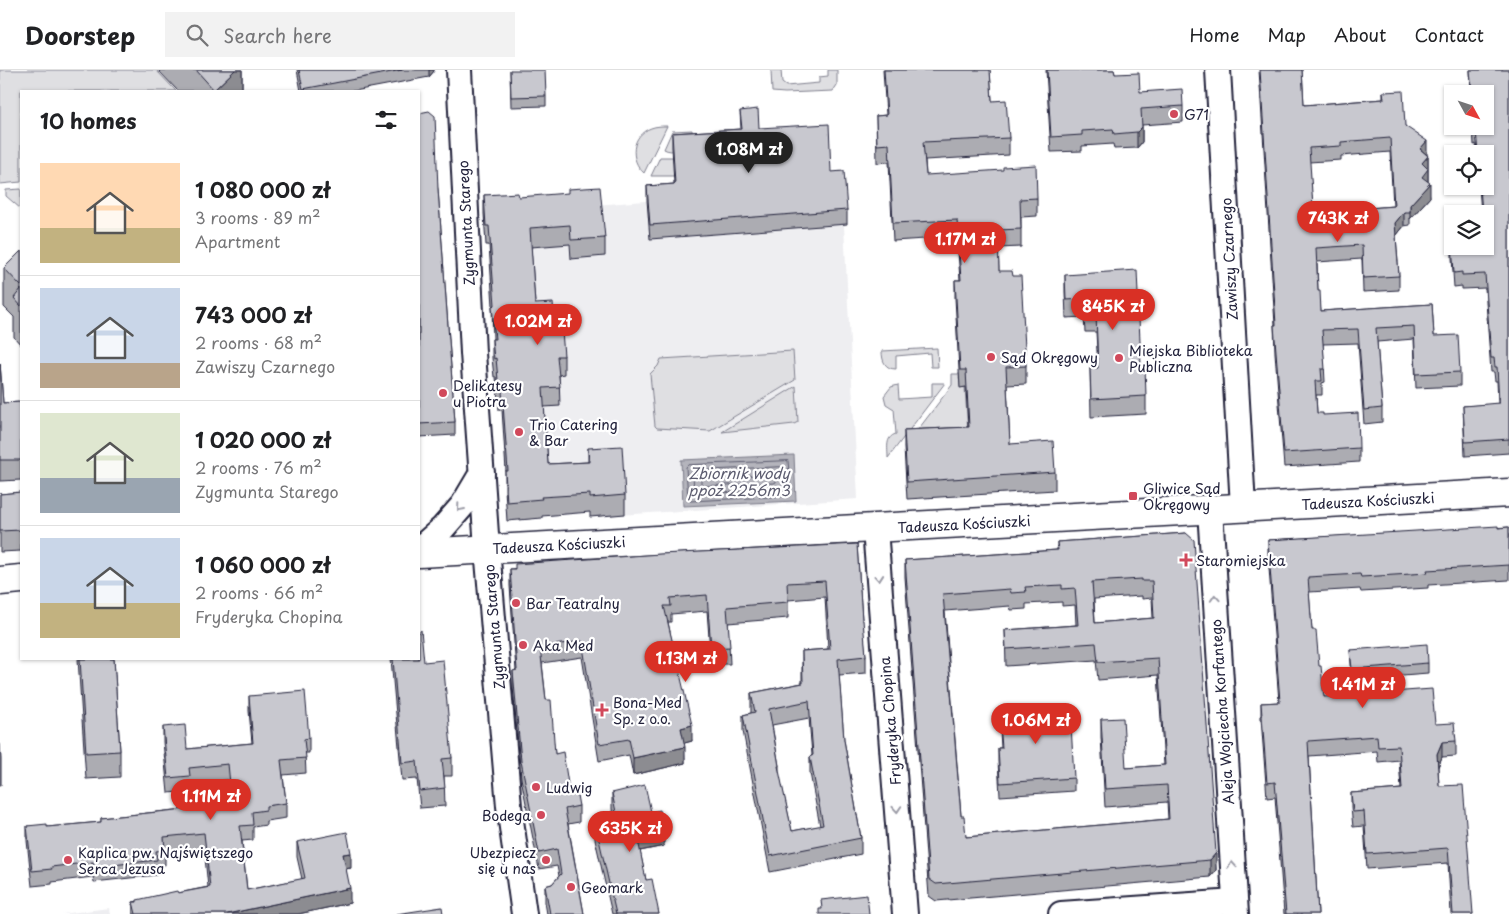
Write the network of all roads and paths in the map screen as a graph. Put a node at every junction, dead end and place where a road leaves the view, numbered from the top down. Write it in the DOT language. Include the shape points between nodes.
graph roads {
  1 [pos="459,70"];
  2 [pos="1218,70"];
  3 [pos="482,473"];
  4 [pos="1509,493"];
  5 [pos="1243,507"];
  6 [pos="1210,510"];
  7 [pos="875,529"];
  8 [pos="420,548"];
  9 [pos="487,548"];
  10 [pos="420,553"];
  11 [pos="20,579"];
  12 [pos="0,581"];
  13 [pos="1235,908"];
  14 [pos="524,914"];
  15 [pos="905,914"];
  16 [pos="1061,914"];
  1 -- 3 [label="street, Zygmunta Starego" via="472,344"];
  2 -- 5 [label="street, Zawiszy Czarnego"];
  3 -- 8 [label="street, one-way" via="463,505"];
  3 -- 9 [label="street, Zygmunta Starego"];
  4 -- 5 [label="street, Tadeusza Kościuszki"];
  5 -- 6 [label="street, Tadeusza Kościuszki"];
  6 -- 7 [label="street, Tadeusza Kościuszki"];
  13 -- 6 [label="street, Aleja Wojciecha Korfantego, one-way"];
  7 -- 9 [label="street, Tadeusza Kościuszki"];
  7 -- 15 [label="street, Fryderyka Chopina, one-way"];
  9 -- 10 [label="street, Tadeusza Kościuszki"];
  9 -- 14 [label="street, Zygmunta Starego" via="509,806"];
  11 -- 12 [label="street"];
  13 -- 16 [label="street"];
}
